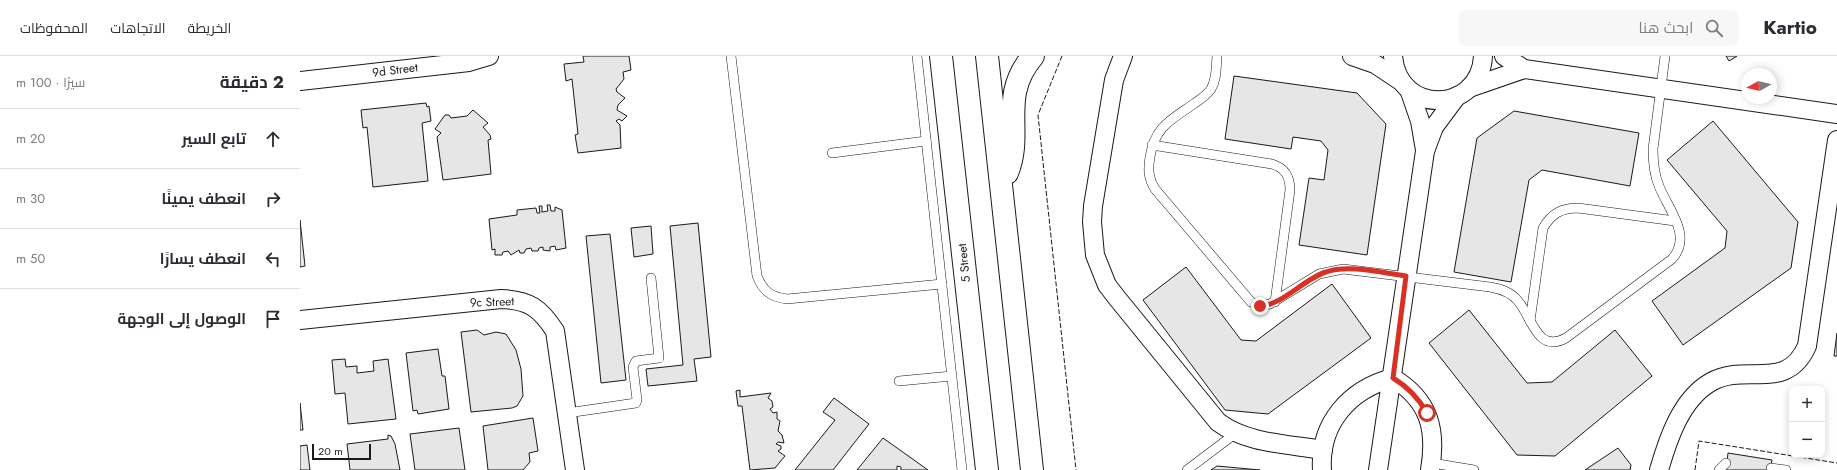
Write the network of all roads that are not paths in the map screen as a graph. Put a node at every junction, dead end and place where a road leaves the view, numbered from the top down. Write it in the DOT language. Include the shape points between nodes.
graph roads {
  1 [pos="489,56"];
  2 [pos="731,56"];
  3 [pos="917,56"];
  4 [pos="941,56"];
  5 [pos="987,56"];
  6 [pos="1033,56"];
  7 [pos="1107,56"];
  8 [pos="1123,56"];
  9 [pos="1216,56"];
  10 [pos="1352,56"];
  11 [pos="1393,56"];
  12 [pos="1483,56"];
  13 [pos="1504,56"];
  14 [pos="1665,56"];
  15 [pos="1524,69"];
  16 [pos="1114,80"];
  17 [pos="300,81"];
  18 [pos="1405,86"];
  19 [pos="1661,89"];
  20 [pos="1463,92"];
  21 [pos="1837,114"];
  22 [pos="1837,140"];
  23 [pos="926,141"];
  24 [pos="1152,145"];
  25 [pos="1425,151"];
  26 [pos="832,153"];
  27 [pos="1002,182"];
  28 [pos="1675,221"];
  29 [pos="1406,276"];
  30 [pos="651,278"];
  31 [pos="942,284"];
  32 [pos="1275,302"];
  33 [pos="300,320"];
  34 [pos="1530,321"];
  35 [pos="952,376"];
  36 [pos="1393,378"];
  37 [pos="899,381"];
  38 [pos="567,413"];
  39 [pos="1236,433"];
  40 [pos="1324,450"];
  41 [pos="1726,463"];
  42 [pos="1431,466"];
  43 [pos="1771,468"];
  44 [pos="575,470"];
  45 [pos="962,470"];
  46 [pos="987,470"];
  47 [pos="1032,470"];
  48 [pos="1187,470"];
  49 [pos="1322,470"];
  50 [pos="1378,470"];
  51 [pos="1474,470"];
  52 [pos="1659,470"];
  53 [pos="1719,470"];
  54 [pos="1783,470"];
  1 -- 17 [label="street, 9d Street" via="469,62"];
  2 -- 31 [label="lane" via="761,286 777,298 787,299"];
  3 -- 23 [label="lane"];
  4 -- 46 [label="street, 5 Street"];
  5 -- 27 [label="street"];
  6 -- 27 [label="street" via="1022,72 1015,91 1012,159"];
  7 -- 16 [label="street"];
  8 -- 16 [label="street"];
  9 -- 24 [label="lane" via="1216,73 1211,89 1163,126"];
  10 -- 18 [label="street" via="1375,64"];
  11 -- 18 [label="street" via="1395,68"];
  12 -- 20 [label="street" via="1476,80"];
  13 -- 15 [label="street"];
  14 -- 19 [label="lane"];
  15 -- 19 [label="street"];
  15 -- 20 [label="street"];
  16 -- 39 [label="street" via="1092,222 1095,255 1100,270 1117,298 1211,414 1218,422"];
  18 -- 20 [label="street" via="1421,98 1433,101 1445,100"];
  18 -- 25 [label="street" via="1420,121"];
  19 -- 21 [label="street"];
  19 -- 28 [label="lane" via="1653,161 1658,185"];
  20 -- 25 [label="street" via="1434,127"];
  22 -- 52 [label="street" via="1807,346 1803,355 1798,363 1782,373 1728,377 1703,387 1688,403 1677,422"];
  23 -- 26 [label="lane"];
  23 -- 31 [label="lane"];
  24 -- 32 [label="lane" via="1148,168 1155,189 1251,302 1265,306"];
  24 -- 32 [label="lane" via="1272,164 1284,170 1288,176 1290,190"];
  25 -- 29 [label="street"];
  27 -- 47 [label="street"];
  28 -- 34 [label="lane" via="1681,238 1678,253 1566,338 1559,342 1544,340 1538,336"];
  28 -- 34 [label="lane" via="1578,208 1558,211 1549,218 1543,228"];
  29 -- 32 [label="lane" via="1331,270 1311,278"];
  29 -- 34 [label="lane" via="1500,289 1517,300"];
  29 -- 36 [label="street"];
  30 -- 38 [label="lane" via="659,358 636,361 633,367 636,403"];
  31 -- 35 [label="lane"];
  33 -- 38 [label="street, 9c Street" via="501,299 518,300 533,306 546,317 555,331"];
  35 -- 37 [label="lane"];
  35 -- 45 [label="lane"];
  36 -- 40 [label="street" via="1376,382 1346,402 1328,432"];
  36 -- 42 [label="street" via="1407,386 1419,398 1427,413 1432,429"];
  36 -- 50 [label="street"];
  38 -- 44 [label="street, 9c Street"];
  39 -- 40 [label="street"];
  39 -- 48 [label="lane"];
  40 -- 49 [label="street"];
  41 -- 53 [label="lane"];
  42 -- 51 [label="lane"];
  43 -- 54 [label="lane"];
}
